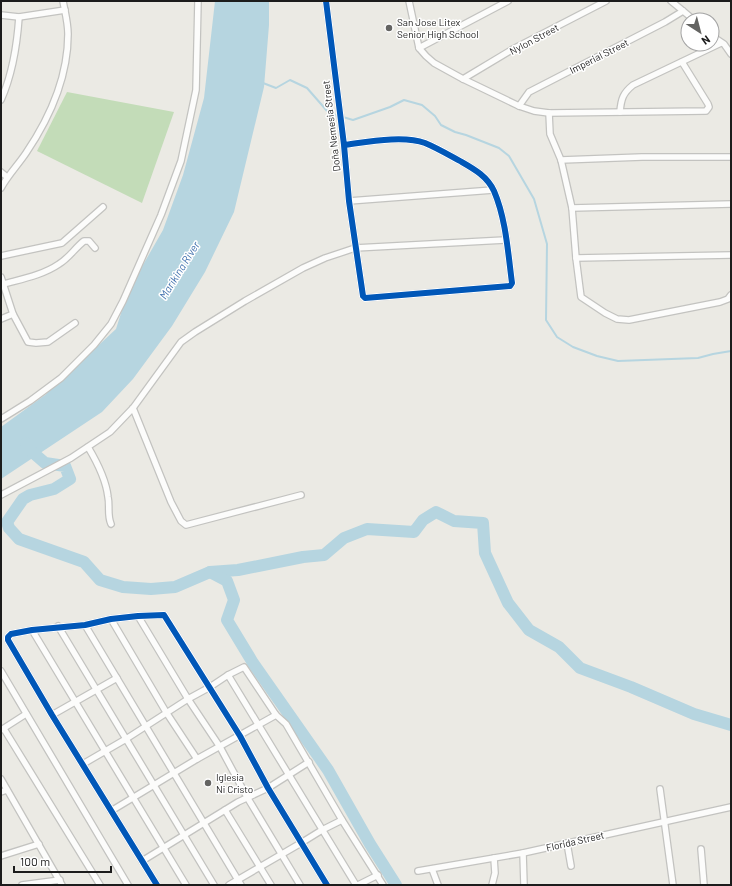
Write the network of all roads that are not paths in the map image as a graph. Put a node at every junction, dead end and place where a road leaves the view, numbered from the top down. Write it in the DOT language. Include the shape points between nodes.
graph roads {
  1 [pos="64,1"];
  2 [pos="198,1"];
  3 [pos="326,1"];
  4 [pos="410,1"];
  5 [pos="508,1"];
  6 [pos="606,1"];
  7 [pos="671,1"];
  8 [pos="65,10"];
  9 [pos="683,11"];
  10 [pos="1,15"];
  11 [pos="19,17"];
  12 [pos="721,43"];
  13 [pos="419,48"];
  14 [pos="731,54"];
  15 [pos="682,62"];
  16 [pos="463,79"];
  17 [pos="1,100"];
  18 [pos="520,106"];
  19 [pos="620,112"];
  20 [pos="549,113"];
  21 [pos="344,145"];
  22 [pos="731,157"];
  23 [pos="561,160"];
  24 [pos="1,172"];
  25 [pos="7,177"];
  26 [pos="1,188"];
  27 [pos="493,190"];
  28 [pos="349,201"];
  29 [pos="731,204"];
  30 [pos="103,207"];
  31 [pos="572,208"];
  32 [pos="506,240"];
  33 [pos="95,248"];
  34 [pos="355,248"];
  35 [pos="731,255"];
  36 [pos="1,256"];
  37 [pos="576,258"];
  38 [pos="1,277"];
  39 [pos="4,284"];
  40 [pos="731,295"];
  41 [pos="13,314"];
  42 [pos="1,319"];
  43 [pos="75,323"];
  44 [pos="133,408"];
  45 [pos="1,419"];
  46 [pos="88,447"];
  47 [pos="1,495"];
  48 [pos="301,495"];
  49 [pos="111,524"];
  50 [pos="138,616"];
  51 [pos="111,619"];
  52 [pos="85,625"];
  53 [pos="58,626"];
  54 [pos="32,630"];
  55 [pos="1,671"];
  56 [pos="228,675"];
  57 [pos="117,678"];
  58 [pos="210,687"];
  59 [pos="96,689"];
  60 [pos="188,699"];
  61 [pos="75,701"];
  62 [pos="166,712"];
  63 [pos="26,714"];
  64 [pos="52,715"];
  65 [pos="276,715"];
  66 [pos="258,724"];
  67 [pos="146,726"];
  68 [pos="3,730"];
  69 [pos="240,736"];
  70 [pos="126,739"];
  71 [pos="220,747"];
  72 [pos="105,750"];
  73 [pos="197,760"];
  74 [pos="309,762"];
  75 [pos="83,764"];
  76 [pos="174,773"];
  77 [pos="288,775"];
  78 [pos="1,779"];
  79 [pos="154,785"];
  80 [pos="268,788"];
  81 [pos="660,789"];
  82 [pos="7,790"];
  83 [pos="1,792"];
  84 [pos="247,797"];
  85 [pos="133,798"];
  86 [pos="731,807"];
  87 [pos="225,810"];
  88 [pos="111,811"];
  89 [pos="342,820"];
  90 [pos="664,822"];
  91 [pos="204,824"];
  92 [pos="322,830"];
  93 [pos="184,835"];
  94 [pos="302,843"];
  95 [pos="566,843"];
  96 [pos="38,844"];
  97 [pos="163,848"];
  98 [pos="701,849"];
  99 [pos="282,854"];
  100 [pos="523,854"];
  101 [pos="1,856"];
  102 [pos="494,858"];
  103 [pos="142,861"];
  104 [pos="571,866"];
  105 [pos="260,867"];
  106 [pos="432,868"];
  107 [pos="418,871"];
  108 [pos="378,875"];
  109 [pos="239,882"];
  110 [pos="61,883"];
  111 [pos="124,884"];
  112 [pos="22,885"];
  113 [pos="100,885"];
  114 [pos="157,885"];
  115 [pos="186,885"];
  116 [pos="214,885"];
  117 [pos="229,885"];
  118 [pos="271,885"];
  119 [pos="300,885"];
  120 [pos="327,885"];
  121 [pos="357,885"];
  122 [pos="383,885"];
  123 [pos="438,885"];
  124 [pos="492,885"];
  125 [pos="524,885"];
  126 [pos="673,885"];
  127 [pos="704,885"];
  1 -- 8 [label="street"];
  2 -- 45 [label="street" via="196,90 181,161 161,215 123,301 111,324 61,378"];
  3 -- 21 [label="street, Doña Nemesia Street"];
  4 -- 13 [label="street"];
  5 -- 13 [label="street"];
  6 -- 16 [label="street, Nylon Street" via="513,49"];
  7 -- 9 [label="street"];
  8 -- 11 [label="street"];
  8 -- 25 [label="street" via="67,52 53,105 26,153"];
  9 -- 18 [label="street, Imperial Street" via="529,92"];
  10 -- 11 [label="street"];
  11 -- 17 [label="street" via="13,65"];
  12 -- 14 [label="street"];
  12 -- 15 [label="street"];
  13 -- 16 [label="street" via="434,63"];
  15 -- 19 [label="street" via="633,85 622,98"];
  15 -- 19 [label="street" via="708,104 707,110"];
  16 -- 18 [label="street"];
  18 -- 20 [label="street" via="534,112"];
  19 -- 20 [label="street"];
  20 -- 23 [label="street" via="550,134"];
  21 -- 27 [label="street" via="389,140 414,140 425,143 474,169"];
  21 -- 28 [label="street, Doña Nemesia Street"];
  22 -- 23 [label="street"];
  23 -- 31 [label="street"];
  24 -- 25 [label="street"];
  25 -- 26 [label="street"];
  27 -- 28 [label="street"];
  27 -- 32 [label="street" via="502,215"];
  28 -- 34 [label="street, Doña Nemesia Street"];
  29 -- 31 [label="street"];
  30 -- 36 [label="street" via="62,243"];
  31 -- 37 [label="street"];
  32 -- 34 [label="street"];
  32 -- 34 [label="street, Doña Nemesia Street" via="512,283 508,288 365,298"];
  33 -- 39 [label="street" via="89,241 84,241 66,259 52,268"];
  34 -- 44 [label="street" via="303,268 181,342"];
  35 -- 37 [label="street"];
  37 -- 40 [label="street" via="581,297 617,319 629,320 683,310 720,302"];
  38 -- 39 [label="street"];
  39 -- 41 [label="street"];
  41 -- 42 [label="street"];
  41 -- 43 [label="street" via="28,342 48,342"];
  44 -- 46 [label="street" via="110,432"];
  44 -- 48 [label="street" via="171,502 181,521 186,525"];
  46 -- 47 [label="street"];
  46 -- 49 [label="street" via="103,476"];
  50 -- 51 [label="street"];
  50 -- 58 [label="street" via="164,615"];
  50 -- 60 [label="street"];
  51 -- 52 [label="street"];
  51 -- 62 [label="street"];
  52 -- 53 [label="street"];
  52 -- 57 [label="street"];
  53 -- 54 [label="street"];
  53 -- 59 [label="street"];
  54 -- 61 [label="street"];
  54 -- 64 [label="street" via="10,634 8,639"];
  55 -- 63 [label="street"];
  56 -- 58 [label="street"];
  56 -- 65 [label="street" via="244,667"];
  56 -- 66 [label="street"];
  57 -- 59 [label="street"];
  57 -- 67 [label="street"];
  58 -- 60 [label="street"];
  58 -- 69 [label="street"];
  59 -- 61 [label="street"];
  59 -- 70 [label="street"];
  60 -- 62 [label="street"];
  60 -- 71 [label="street"];
  61 -- 64 [label="street"];
  61 -- 72 [label="street"];
  62 -- 67 [label="street"];
  62 -- 73 [label="street"];
  63 -- 68 [label="street"];
  63 -- 111 [label="street"];
  64 -- 75 [label="street"];
  65 -- 66 [label="street"];
  65 -- 74 [label="street" via="286,724"];
  66 -- 69 [label="street"];
  66 -- 77 [label="street"];
  67 -- 70 [label="street"];
  67 -- 76 [label="street"];
  68 -- 113 [label="street"];
  69 -- 71 [label="street"];
  69 -- 80 [label="street"];
  70 -- 72 [label="street"];
  70 -- 79 [label="street"];
  71 -- 73 [label="street"];
  71 -- 84 [label="street"];
  72 -- 75 [label="street"];
  72 -- 85 [label="street"];
  73 -- 76 [label="street"];
  74 -- 77 [label="street"];
  74 -- 89 [label="street"];
  75 -- 88 [label="street"];
  76 -- 79 [label="street"];
  76 -- 91 [label="street"];
  77 -- 80 [label="street"];
  77 -- 92 [label="street"];
  78 -- 82 [label="street"];
  79 -- 85 [label="street"];
  79 -- 93 [label="street"];
  80 -- 84 [label="street"];
  80 -- 94 [label="street"];
  81 -- 90 [label="street"];
  82 -- 83 [label="street"];
  82 -- 96 [label="street"];
  84 -- 87 [label="street"];
  84 -- 99 [label="street"];
  85 -- 88 [label="street"];
  85 -- 97 [label="street"];
  86 -- 90 [label="street, Florida Street"];
  87 -- 91 [label="street"];
  87 -- 105 [label="street"];
  88 -- 103 [label="street"];
  89 -- 92 [label="street"];
  89 -- 108 [label="street"];
  90 -- 95 [label="street, Florida Street"];
  90 -- 126 [label="street"];
  91 -- 93 [label="street"];
  91 -- 109 [label="street"];
  92 -- 94 [label="street"];
  92 -- 121 [label="street"];
  93 -- 97 [label="street"];
  93 -- 116 [label="street"];
  94 -- 99 [label="street"];
  94 -- 120 [label="street"];
  95 -- 100 [label="street, Florida Street"];
  95 -- 104 [label="street"];
  96 -- 101 [label="street"];
  96 -- 110 [label="street"];
  97 -- 103 [label="street"];
  97 -- 115 [label="street"];
  98 -- 127 [label="street"];
  99 -- 105 [label="street"];
  99 -- 119 [label="street"];
  100 -- 102 [label="street, Florida Street"];
  100 -- 125 [label="street"];
  102 -- 106 [label="street, Florida Street"];
  102 -- 124 [label="street" via="495,873"];
  103 -- 114 [label="street"];
  105 -- 109 [label="street"];
  105 -- 118 [label="street"];
  106 -- 107 [label="street, Florida Street"];
  106 -- 123 [label="street"];
  108 -- 121 [label="street"];
  108 -- 122 [label="street"];
  109 -- 117 [label="street"];
  110 -- 112 [label="street"];
}
